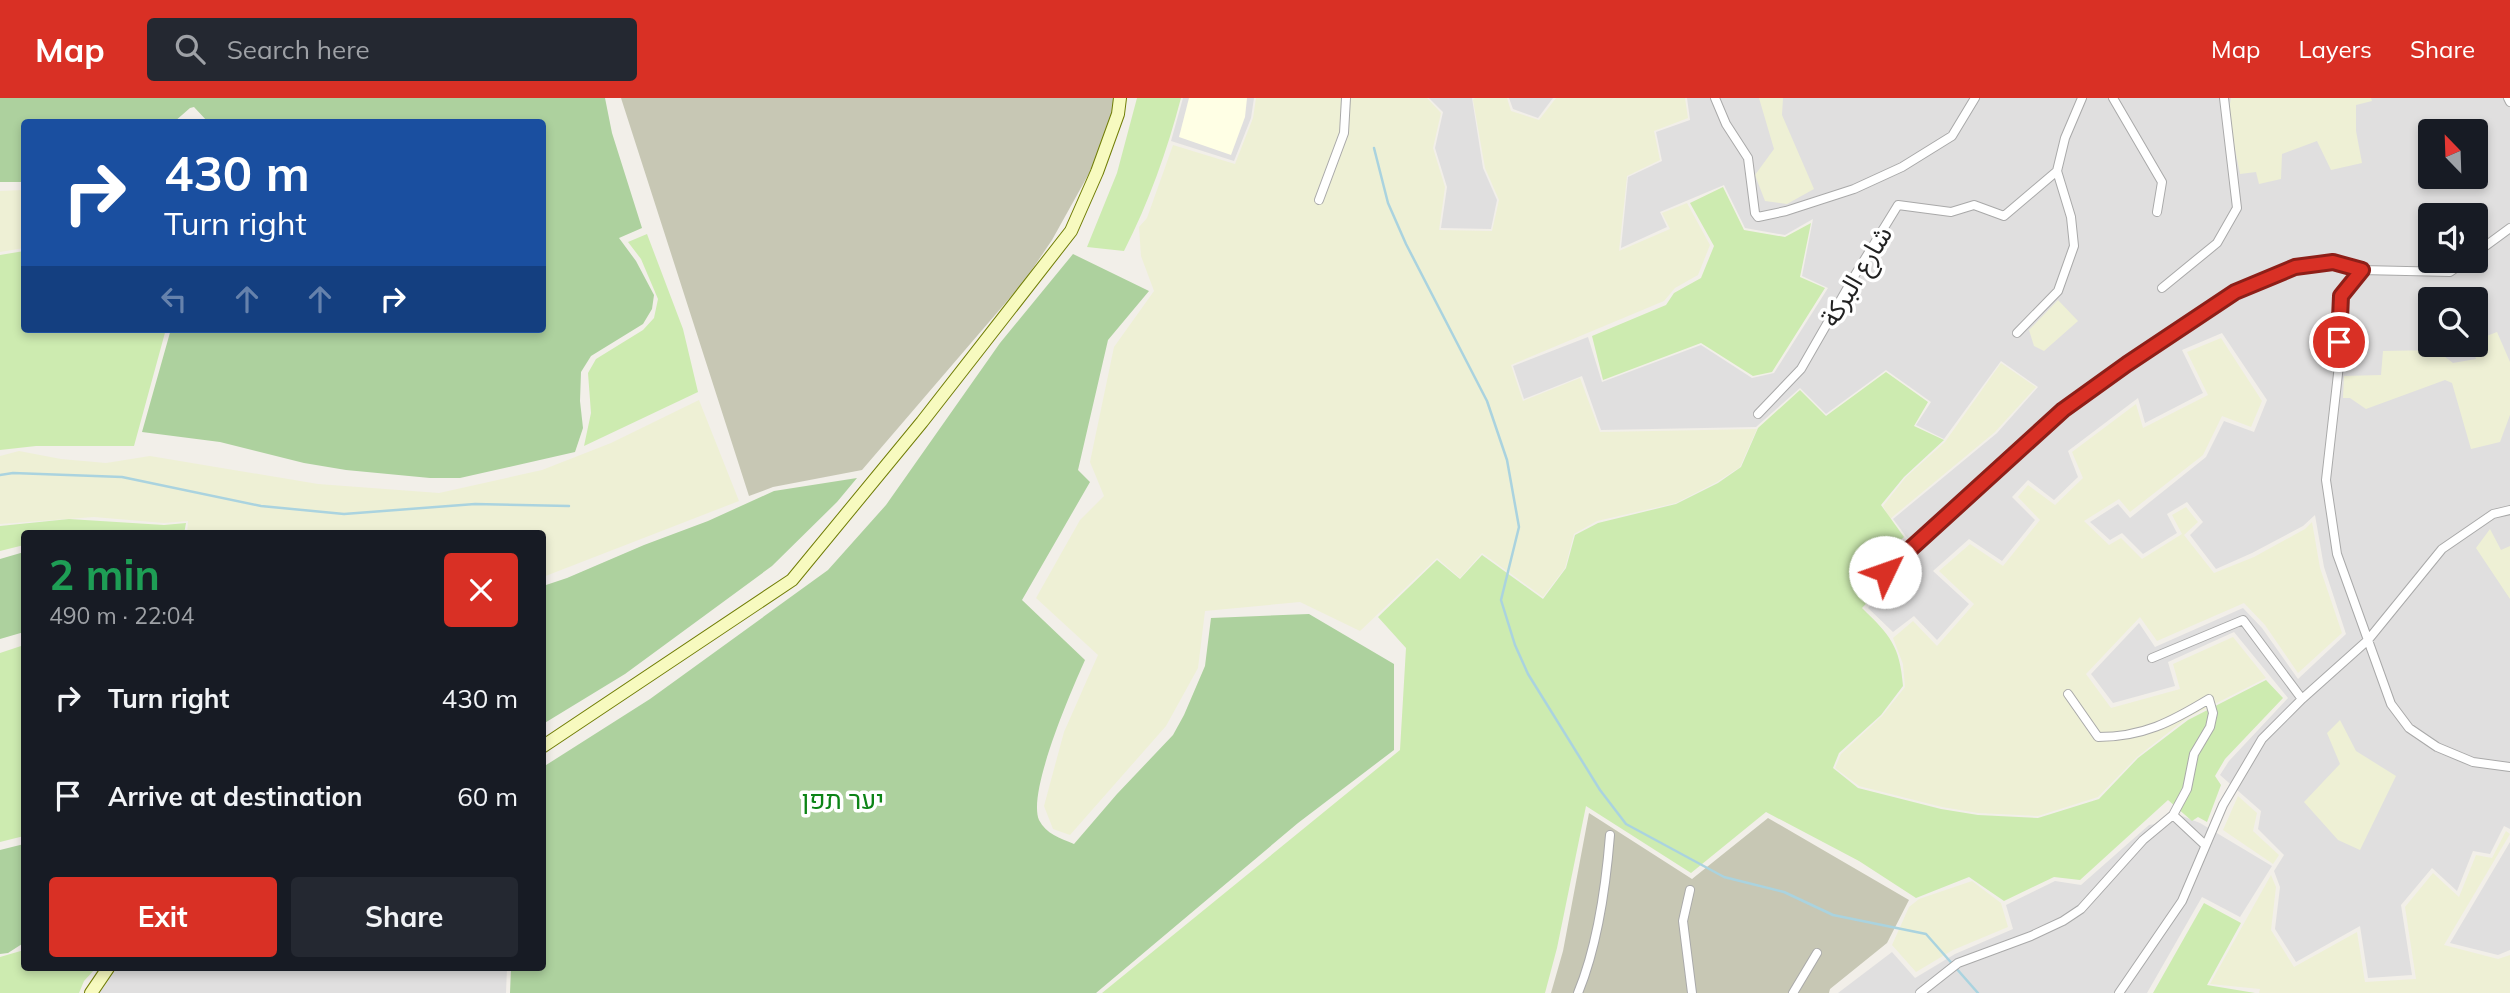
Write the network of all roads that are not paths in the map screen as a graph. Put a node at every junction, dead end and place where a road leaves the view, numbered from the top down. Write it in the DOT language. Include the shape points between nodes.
graph roads {
  1 [pos="1120,98"];
  2 [pos="1346,98"];
  3 [pos="1715,98"];
  4 [pos="1975,98"];
  5 [pos="2082,98"];
  6 [pos="2113,98"];
  7 [pos="2224,98"];
  8 [pos="2057,171"];
  9 [pos="1319,200"];
  10 [pos="2157,212"];
  11 [pos="2510,228"];
  12 [pos="2488,245"];
  13 [pos="2362,270"];
  14 [pos="2418,271"];
  15 [pos="2162,288"];
  16 [pos="2017,332"];
  17 [pos="1758,414"];
  18 [pos="2510,510"];
  19 [pos="1885,572"];
  20 [pos="2368,640"];
  21 [pos="2152,658"];
  22 [pos="2068,694"];
  23 [pos="2302,699"];
  24 [pos="546,744"];
  25 [pos="2510,767"];
  26 [pos="2173,815"];
  27 [pos="1610,835"];
  28 [pos="2205,845"];
  29 [pos="1690,890"];
  30 [pos="1817,953"];
  31 [pos="106,971"];
  32 [pos="91,993"];
  33 [pos="1578,993"];
  34 [pos="1692,993"];
  35 [pos="1793,993"];
  36 [pos="1920,993"];
  37 [pos="2119,993"];
  1 -- 24 [label="main road" via="1097,172 1071,231 792,580"];
  2 -- 9 [label="street" via="1344,133"];
  3 -- 4 [label="street" via="1748,158 1758,217 1854,190 1902,167 1952,136"];
  5 -- 8 [label="street"];
  6 -- 10 [label="street" via="2162,182"];
  7 -- 15 [label="street" via="2237,208 2217,243"];
  8 -- 16 [label="street" via="2074,246 2057,291"];
  8 -- 17 [label="street, شارع البركة" via="2004,216 1974,205 1951,212 1898,205 1801,369"];
  11 -- 12 [label="street"];
  13 -- 14 [label="street"];
  13 -- 19 [label="street" via="2333,262 2295,267 2235,292 2063,410"];
  13 -- 20 [label="street" via="2341,296 2339,365 2326,480 2337,554"];
  18 -- 20 [label="street" via="2493,514 2442,549"];
  20 -- 23 [label="street"];
  20 -- 25 [label="street" via="2391,704 2409,728 2437,747 2473,762"];
  21 -- 23 [label="street" via="2243,620"];
  22 -- 26 [label="street" via="2098,737 2137,734 2209,699 2210,727 2194,754 2187,789"];
  23 -- 28 [label="street" via="2263,739"];
  26 -- 28 [label="street"];
  26 -- 36 [label="street" via="2143,840 2081,909 2031,936 1958,963"];
  27 -- 33 [label="street" via="1607,875"];
  28 -- 37 [label="street" via="2182,901"];
  29 -- 34 [label="street" via="1684,920"];
  30 -- 35 [label="street"];
  31 -- 32 [label="main road"];
}
